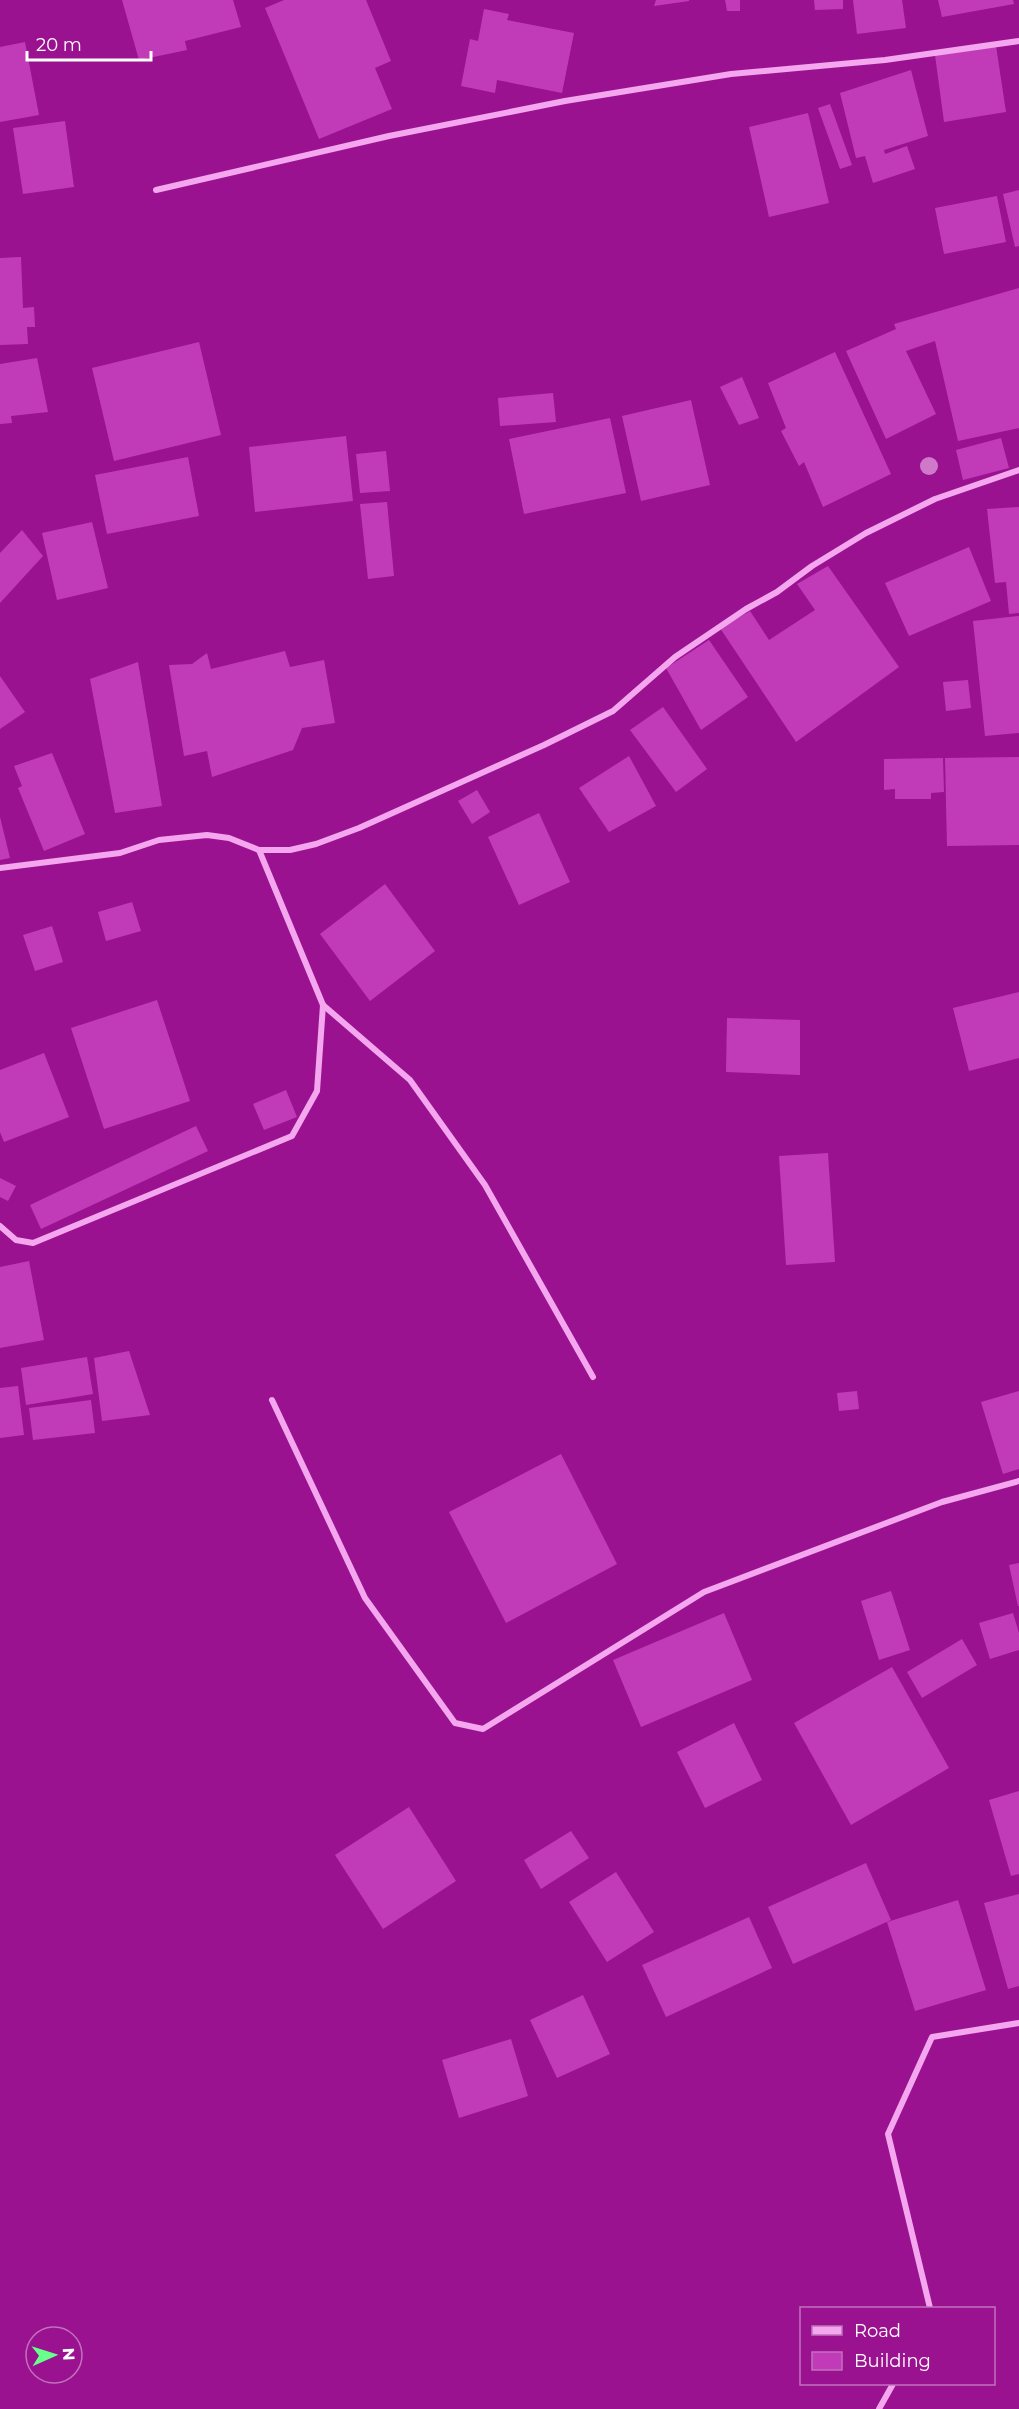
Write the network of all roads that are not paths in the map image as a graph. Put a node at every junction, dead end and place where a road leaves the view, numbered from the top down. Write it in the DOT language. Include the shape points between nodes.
graph roads {
  1 [pos="1019,41"];
  2 [pos="156,190"];
  3 [pos="1019,470"];
  4 [pos="259,850"];
  5 [pos="0,868"];
  6 [pos="323,1005"];
  7 [pos="0,1226"];
  8 [pos="593,1377"];
  9 [pos="272,1400"];
  10 [pos="1019,1481"];
  11 [pos="1019,2023"];
  12 [pos="930,2307"];
  13 [pos="892,2385"];
  14 [pos="879,2409"];
  1 -- 2 [label="street" via="885,60 731,74 565,101 389,136"];
  3 -- 4 [label="street" via="934,499 866,533 675,657 613,711 441,793 316,844 290,850"];
  4 -- 5 [label="street" via="229,838 207,836 159,840 120,853"];
  4 -- 6 [label="street"];
  6 -- 7 [label="street" via="317,1091 292,1136 33,1243 16,1240"];
  6 -- 8 [label="street" via="410,1080 485,1185"];
  9 -- 10 [label="street" via="365,1598 455,1723 483,1729 704,1592 942,1502"];
  11 -- 12 [label="street" via="932,2037 888,2134"];
  13 -- 14 [label="street"];
}
